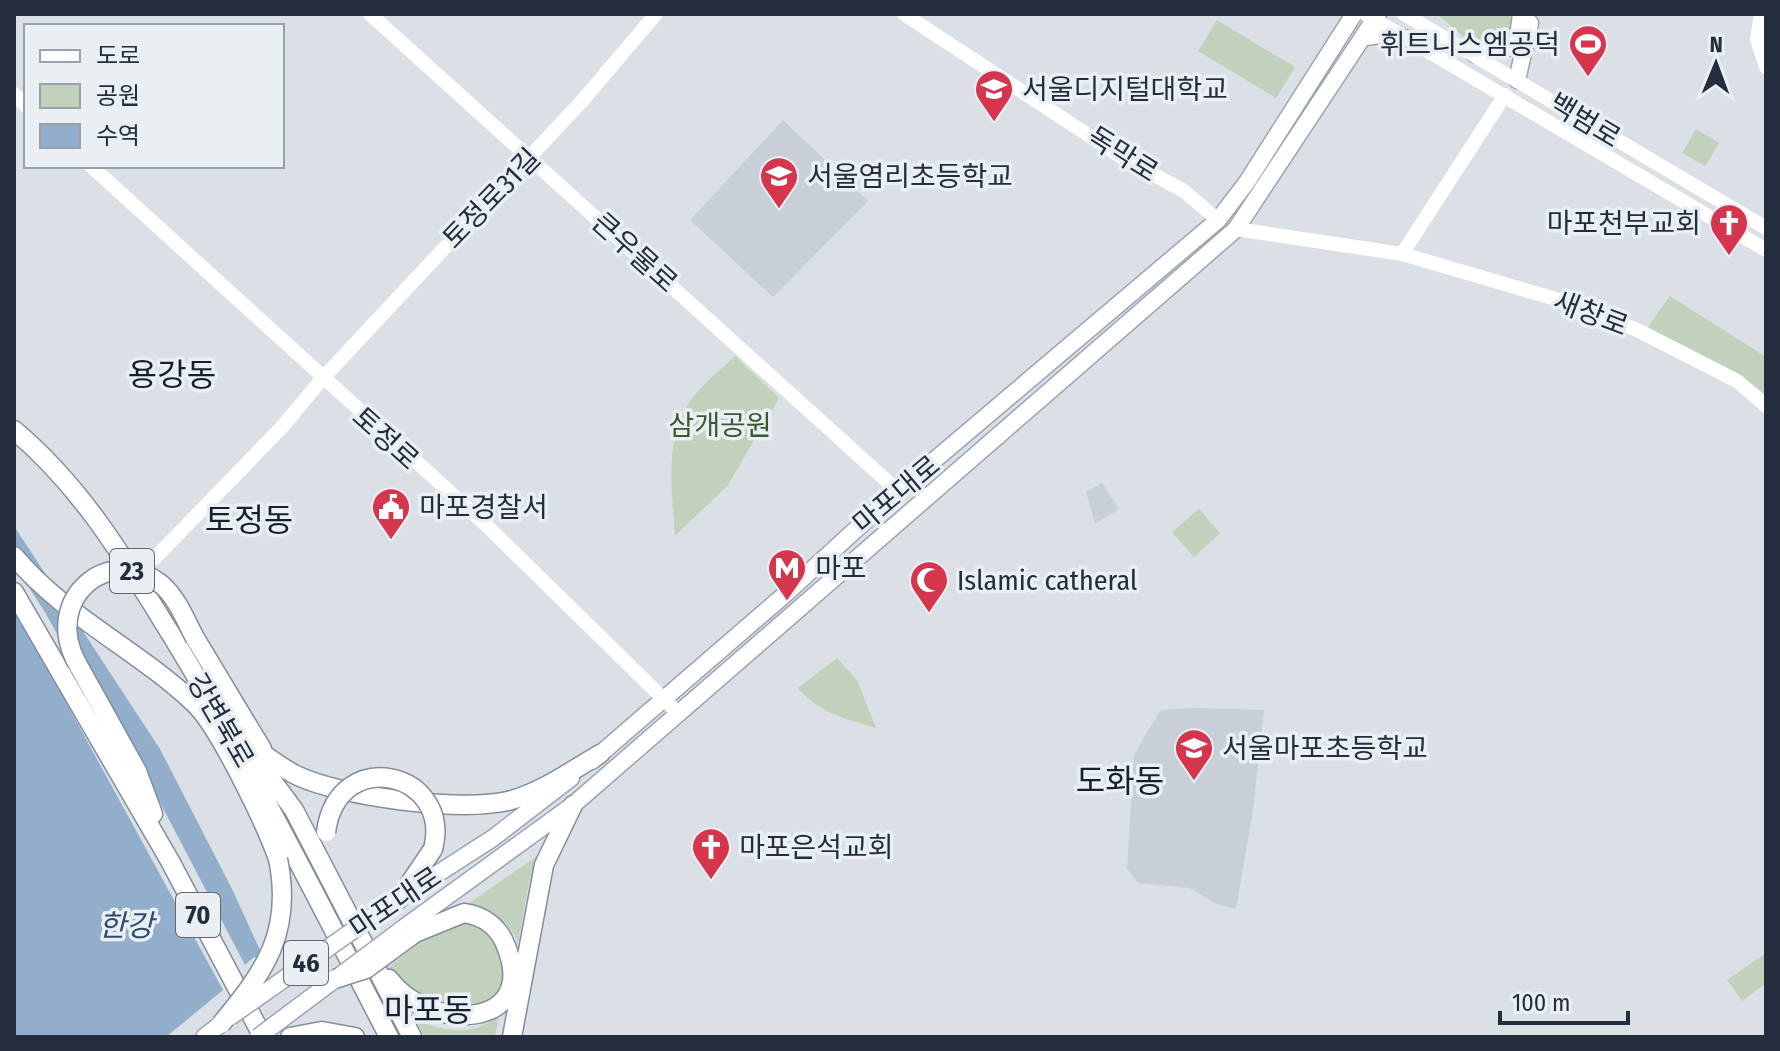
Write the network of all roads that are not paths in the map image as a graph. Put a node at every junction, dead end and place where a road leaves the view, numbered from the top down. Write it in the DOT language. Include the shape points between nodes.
graph roads {
  1 [pos="370,14"];
  2 [pos="656,14"];
  3 [pos="904,14"];
  4 [pos="1404,14"];
  5 [pos="1521,14"];
  6 [pos="1532,14"];
  7 [pos="1761,14"];
  8 [pos="1376,16"];
  9 [pos="1348,18"];
  10 [pos="1766,23"];
  11 [pos="1365,37"];
  12 [pos="1410,39"];
  13 [pos="1766,40"];
  14 [pos="1474,54"];
  15 [pos="1766,67"];
  16 [pos="1517,80"];
  17 [pos="1505,95"];
  18 [pos="529,157"];
  19 [pos="93,168"];
  20 [pos="1689,182"];
  21 [pos="1679,199"];
  22 [pos="1218,220"];
  23 [pos="1766,228"];
  24 [pos="1236,229"];
  25 [pos="1766,250"];
  26 [pos="1402,254"];
  27 [pos="322,379"];
  28 [pos="1766,406"];
  29 [pos="14,430"];
  30 [pos="898,491"];
  31 [pos="14,556"];
  32 [pos="155,558"];
  33 [pos="14,592"];
  34 [pos="663,697"];
  35 [pos="678,713"];
  36 [pos="235,734"];
  37 [pos="267,754"];
  38 [pos="600,754"];
  39 [pos="573,805"];
  40 [pos="170,861"];
  41 [pos="335,885"];
  42 [pos="396,901"];
  43 [pos="533,917"];
  44 [pos="412,929"];
  45 [pos="226,968"];
  46 [pos="379,968"];
  47 [pos="335,979"];
  48 [pos="221,1024"];
  49 [pos="204,1037"];
  50 [pos="261,1037"];
  51 [pos="277,1037"];
  52 [pos="290,1037"];
  53 [pos="355,1037"];
  54 [pos="389,1037"];
  55 [pos="412,1037"];
  56 [pos="503,1037"];
  57 [pos="512,1037"];
  1 -- 18 [label="main road, 큰우물로"];
  2 -- 18 [label="main road, 토정로31길"];
  3 -- 22 [label="main road, 독막로" via="1123,158 1184,191"];
  4 -- 14 [label="main road, 백범로"];
  5 -- 14 [label="main road" via="1513,47"];
  6 -- 16 [label="main road"];
  7 -- 15 [label="main road" via="1757,39"];
  8 -- 9 [label="main road"];
  8 -- 11 [label="main road, 마포대로"];
  8 -- 12 [label="main road, 백범로"];
  9 -- 22 [label="main road, 마포대로"];
  10 -- 13 [label="main road"];
  11 -- 12 [label="main road"];
  11 -- 24 [label="main road, 마포대로"];
  12 -- 17 [label="main road, 백범로"];
  14 -- 16 [label="main road, 백범로"];
  16 -- 20 [label="main road, 백범로"];
  17 -- 21 [label="main road, 백범로"];
  17 -- 26 [label="main road"];
  18 -- 27 [label="main road, 토정로31길"];
  18 -- 30 [label="main road, 큰우물로"];
  19 -- 27 [label="main road, 토정로"];
  20 -- 21 [label="main road" via="1694,192"];
  20 -- 23 [label="main road, 백범로"];
  21 -- 25 [label="main road, 백범로"];
  22 -- 30 [label="main road, 마포대로"];
  24 -- 26 [label="main road, 새창로"];
  24 -- 35 [label="main road, 마포대로"];
  26 -- 28 [label="main road, 새창로" via="1573,304 1624,325 1737,381"];
  27 -- 32 [label="main road, 토정로31길"];
  27 -- 34 [label="main road, 토정로" via="485,524"];
  29 -- 36 [label="highway, 강변북로 / 23" via="53,464 97,517"];
  30 -- 34 [label="main road, 마포대로"];
  31 -- 48 [label="highway, bridge" via="50,594 182,692 207,719 267,828 283,889 278,935 256,982"];
  33 -- 40 [label="highway"];
  34 -- 35 [label="main road, 토정로"];
  34 -- 38 [label="main road, 마포대로"];
  35 -- 39 [label="main road, 마포대로"];
  36 -- 37 [label="highway"];
  36 -- 41 [label="highway" via="294,810"];
  36 -- 54 [label="highway, 강변북로 / 23"];
  37 -- 38 [label="highway" via="295,775 352,794 462,804 519,797"];
  37 -- 40 [label="highway, bridge" via="163,586 129,572 86,584 72,602 65,625 69,649 137,771"];
  38 -- 42 [label="main road, 마포대로" via="493,838"];
  39 -- 43 [label="highway" via="544,865"];
  39 -- 44 [label="main road, 마포대로"];
  40 -- 45 [label="highway, 70"];
  41 -- 42 [label="highway, bridge" via="326,832 335,802 370,777 393,778 414,789 429,807 436,829 433,849"];
  41 -- 46 [label="highway, 46"];
  42 -- 48 [label="main road, 마포대로 / 46, bridge"];
  43 -- 56 [label="highway"];
  43 -- 57 [label="highway"];
  44 -- 46 [label="highway" via="464,913 490,923 511,959 505,996 479,1015 438,1014 401,992"];
  44 -- 47 [label="highway, bridge" via="366,969"];
  45 -- 50 [label="highway, bridge"];
  45 -- 51 [label="highway, bridge"];
  46 -- 55 [label="highway, 46"];
  47 -- 50 [label="main road, bridge"];
  48 -- 49 [label="main road, 46"];
  52 -- 53 [label="highway" via="322,1031"];
}
